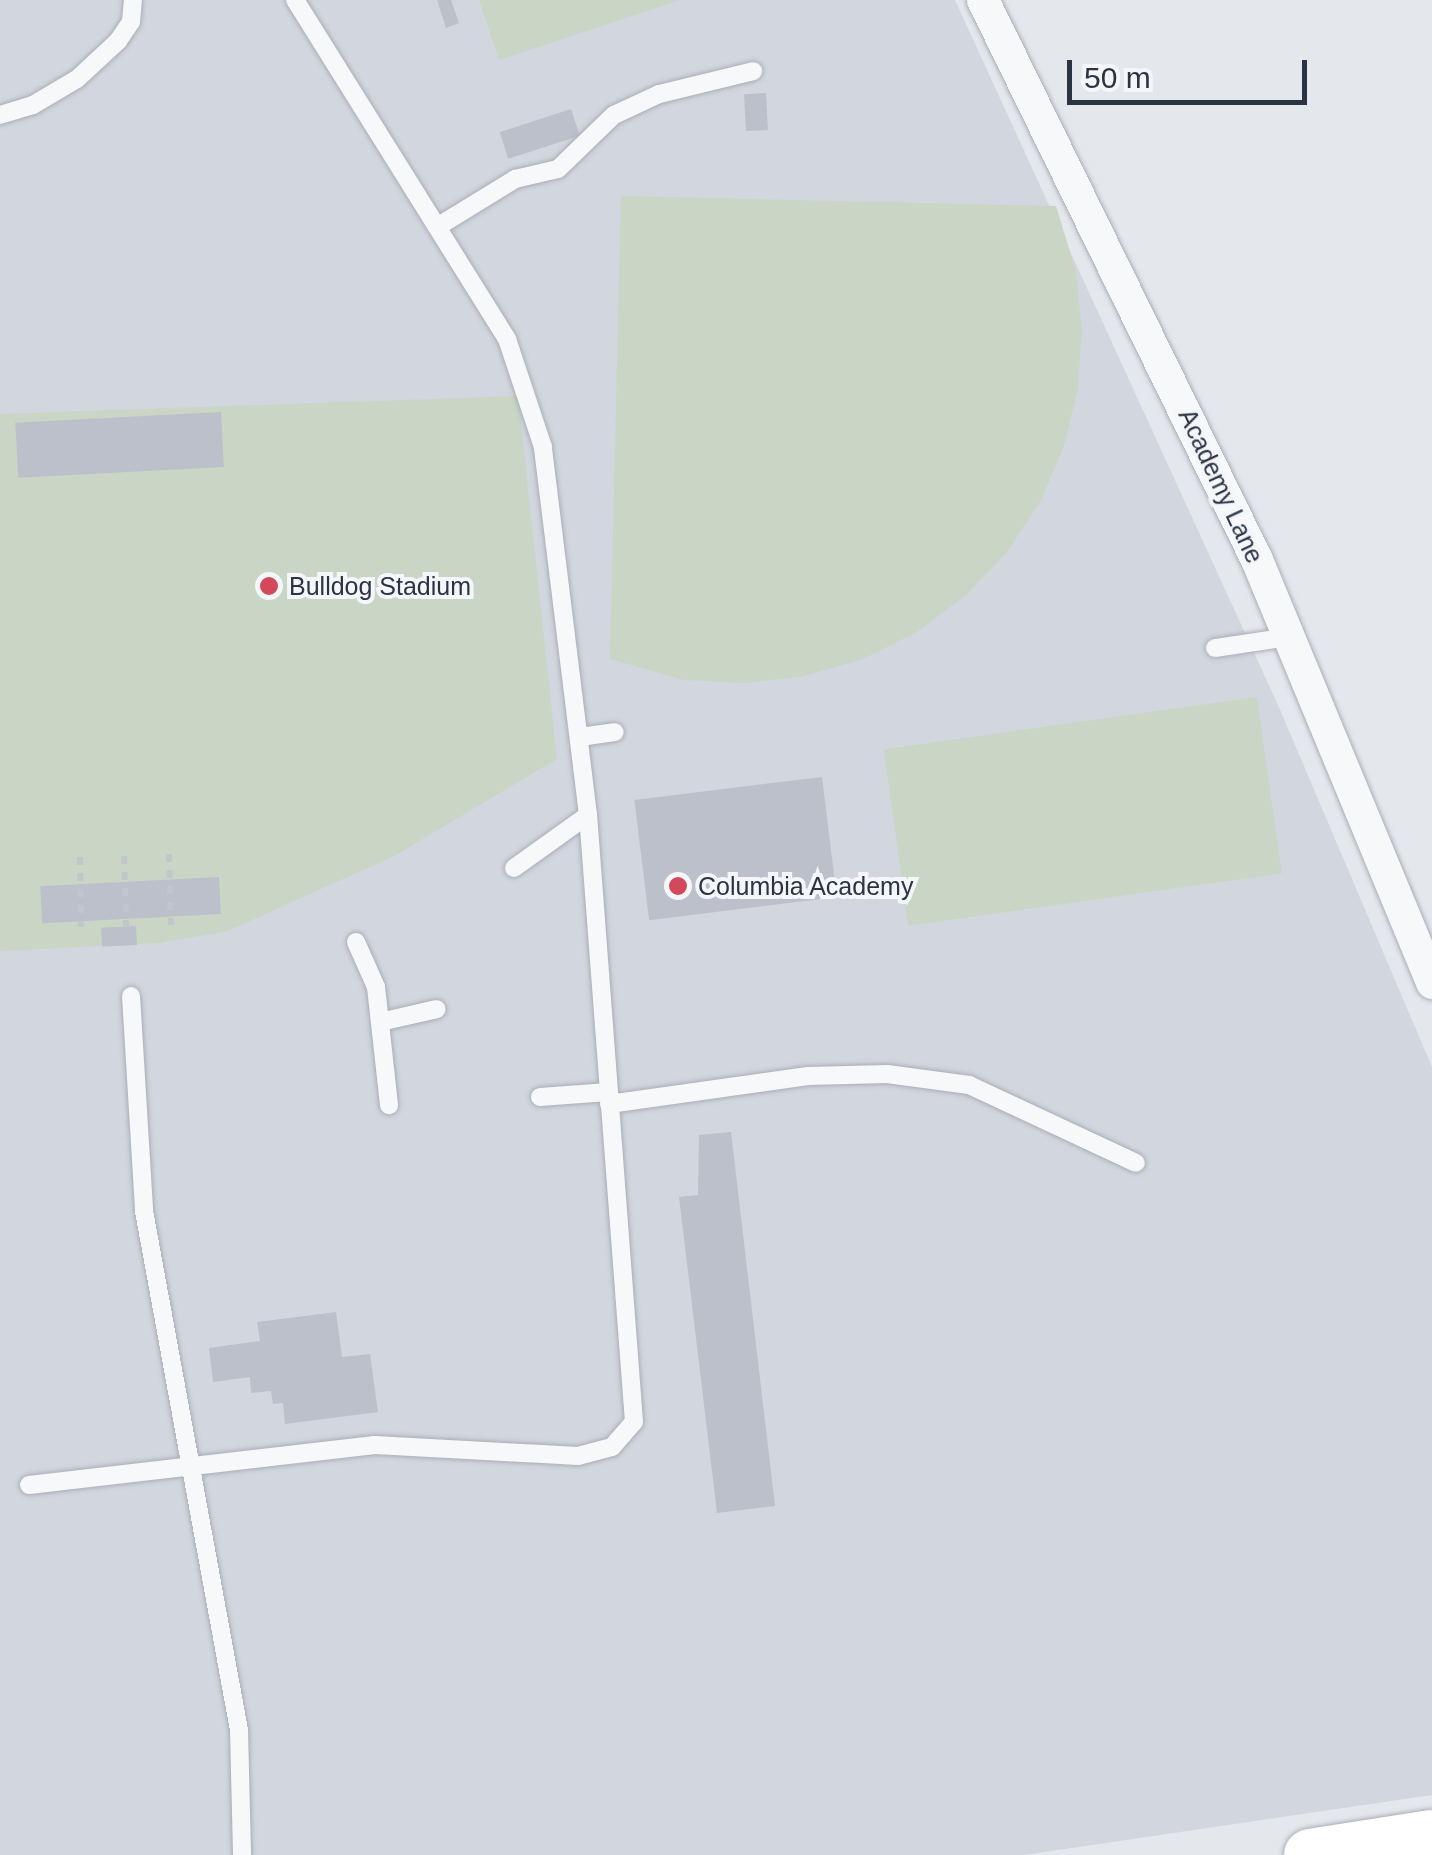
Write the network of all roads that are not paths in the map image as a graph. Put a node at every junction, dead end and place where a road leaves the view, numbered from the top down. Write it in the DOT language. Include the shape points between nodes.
graph roads {
  1 [pos="134,0"];
  2 [pos="295,0"];
  3 [pos="983,0"];
  4 [pos="753,72"];
  5 [pos="0,115"];
  6 [pos="436,227"];
  7 [pos="1289,637"];
  8 [pos="1215,648"];
  9 [pos="615,732"];
  10 [pos="580,738"];
  11 [pos="588,815"];
  12 [pos="514,868"];
  13 [pos="356,942"];
  14 [pos="1432,984"];
  15 [pos="131,996"];
  16 [pos="437,1008"];
  17 [pos="380,1022"];
  18 [pos="540,1097"];
  19 [pos="609,1098"];
  20 [pos="389,1106"];
  21 [pos="1136,1162"];
  22 [pos="194,1468"];
  23 [pos="30,1484"];
  24 [pos="1432,1836"];
  25 [pos="242,1855"];
  26 [pos="1310,1855"];
  1 -- 5 [label="lane" via="131,22 118,41 76,78 33,106"];
  2 -- 6 [label="lane"];
  3 -- 7 [label="street, Academy Lane"];
  4 -- 6 [label="lane" via="659,94 614,115 558,169 516,179"];
  6 -- 10 [label="lane" via="507,339 543,447"];
  7 -- 8 [label="lane"];
  7 -- 14 [label="street, Academy Lane"];
  9 -- 10 [label="lane"];
  10 -- 11 [label="lane"];
  11 -- 12 [label="lane"];
  11 -- 19 [label="lane"];
  13 -- 17 [label="lane" via="376,987"];
  15 -- 22 [label="lane" via="144,1212"];
  16 -- 17 [label="lane"];
  17 -- 20 [label="lane"];
  18 -- 19 [label="lane"];
  19 -- 21 [label="lane" via="887,1074 969,1085"];
  19 -- 22 [label="lane" via="636,1410 622,1441 578,1456 375,1445"];
  22 -- 23 [label="lane"];
  22 -- 25 [label="lane" via="239,1730"];
  24 -- 26 [label="main road"];
}
